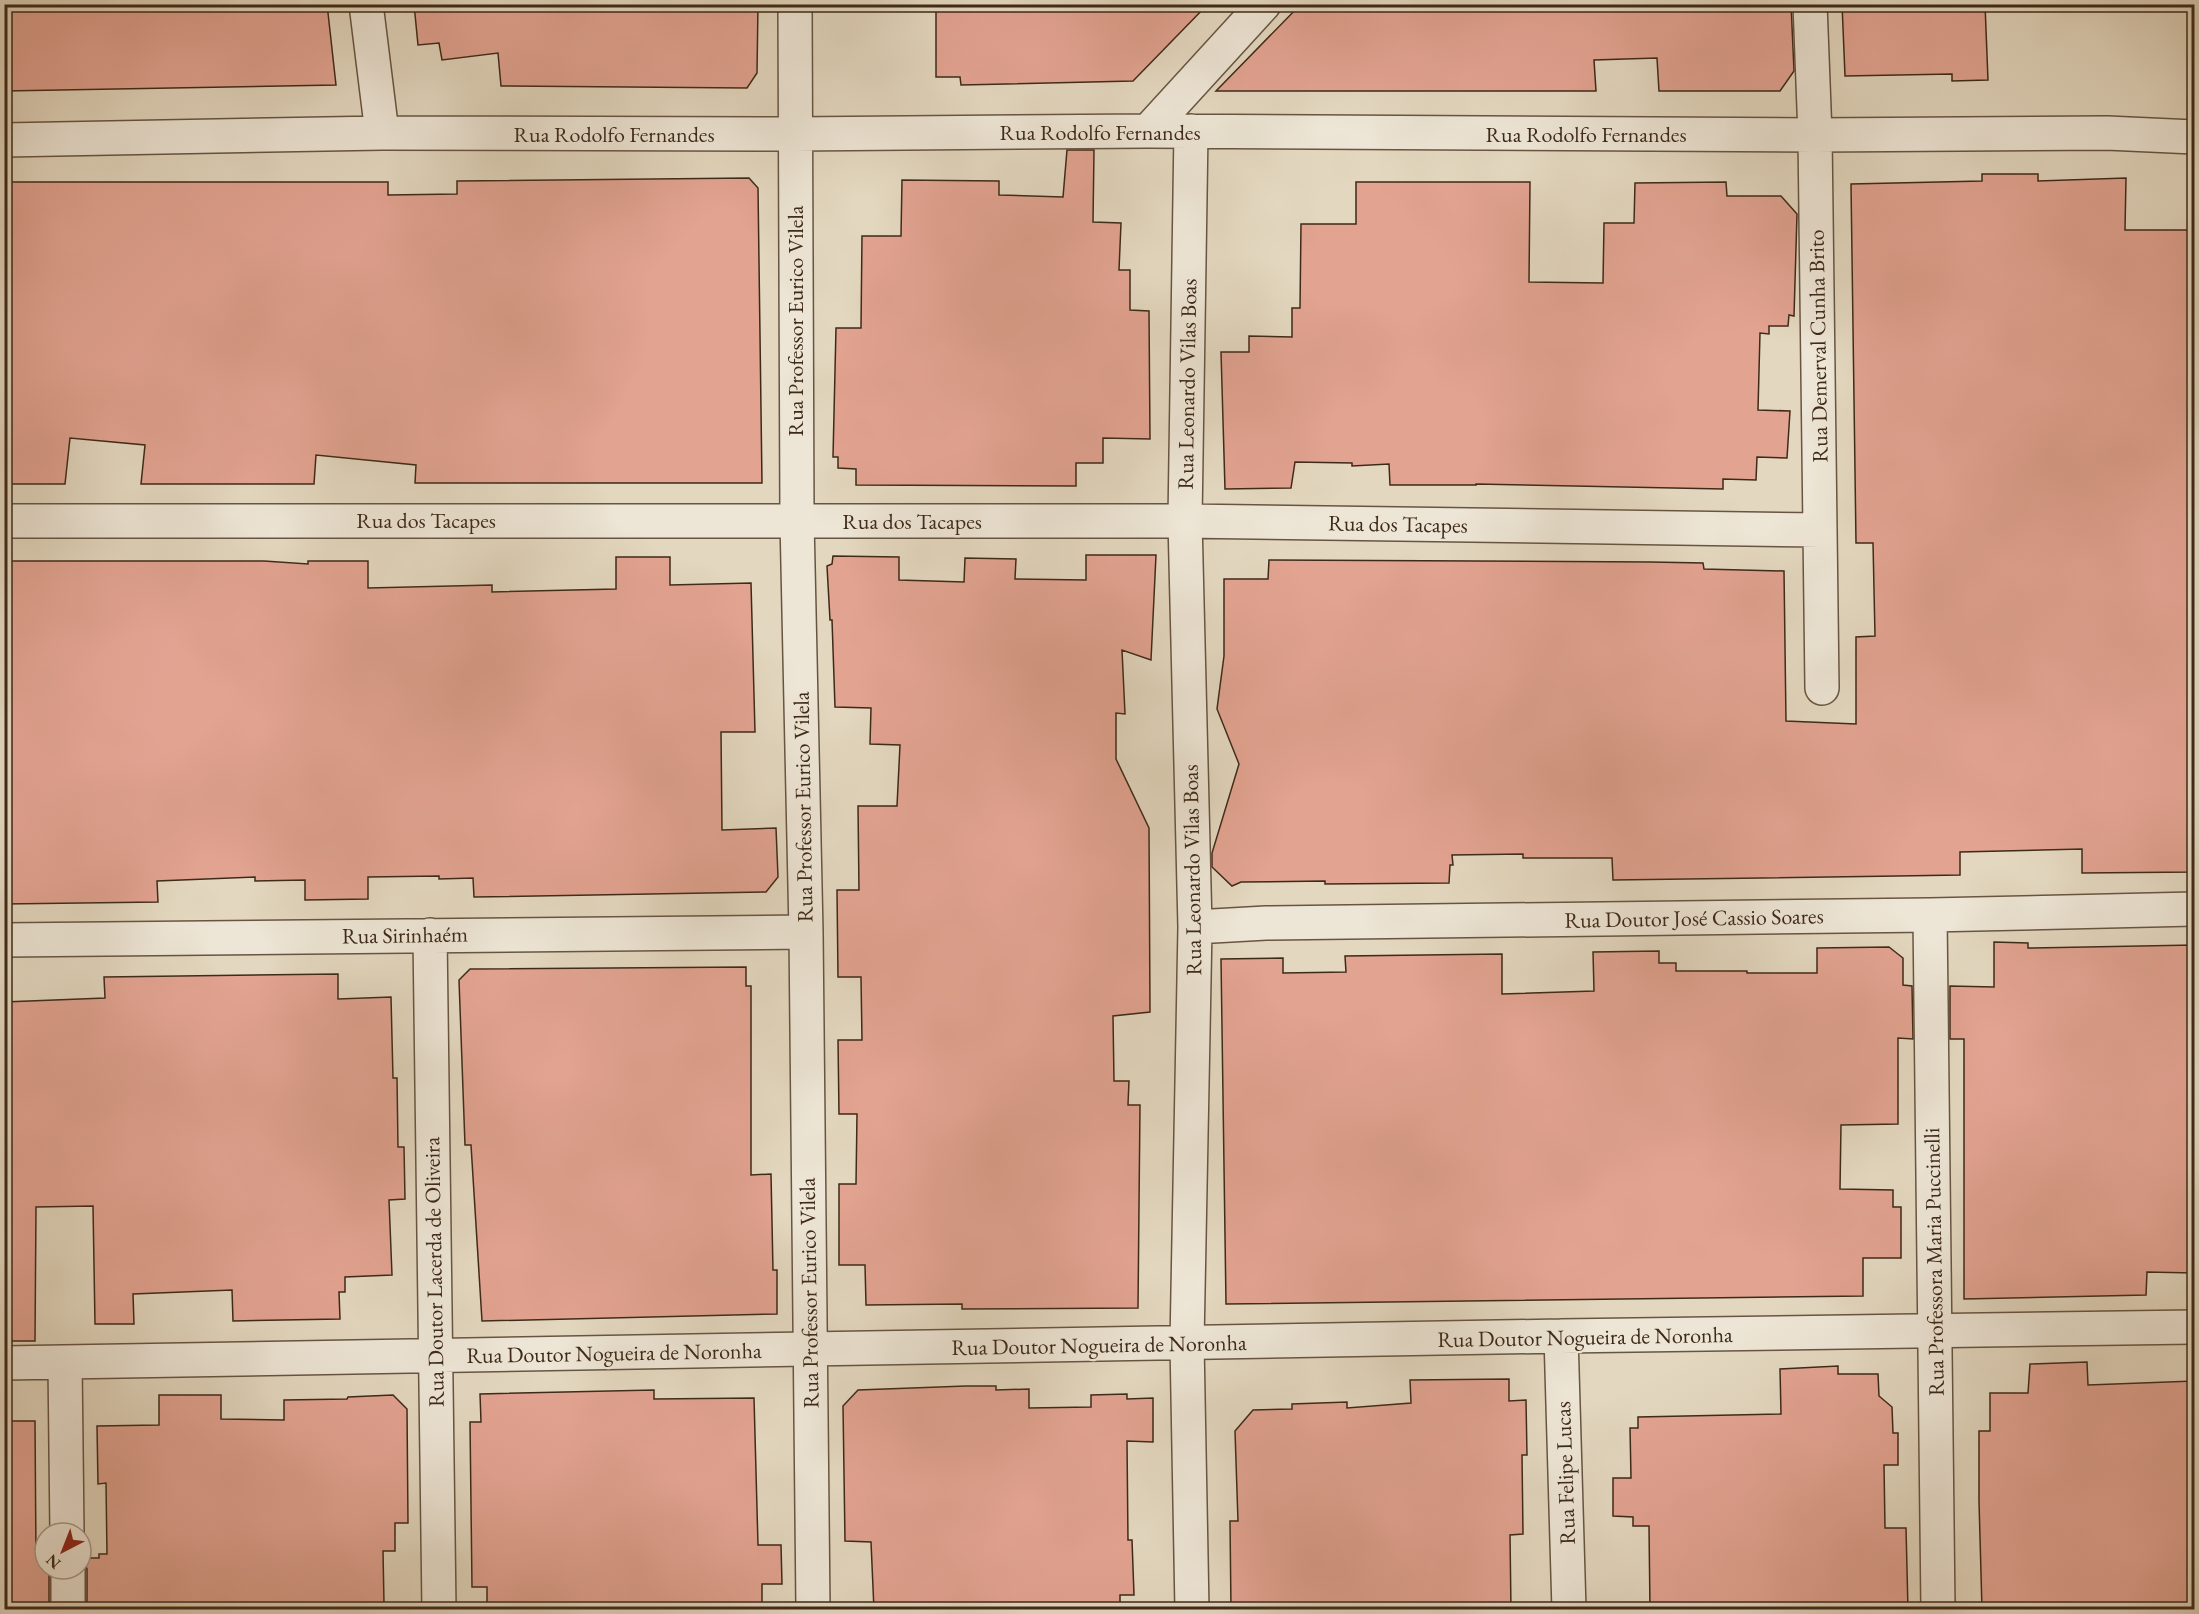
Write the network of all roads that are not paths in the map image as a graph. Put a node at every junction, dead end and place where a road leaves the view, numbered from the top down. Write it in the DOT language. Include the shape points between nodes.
graph roads {
  1 [pos="366,4"];
  2 [pos="795,4"];
  3 [pos="1264,4"];
  4 [pos="1810,4"];
  5 [pos="1148,131"];
  6 [pos="1191,131"];
  7 [pos="382,133"];
  8 [pos="794,134"];
  9 [pos="1815,135"];
  10 [pos="2194,137"];
  11 [pos="4,140"];
  12 [pos="797,520"];
  13 [pos="4,521"];
  14 [pos="1185,521"];
  15 [pos="1820,530"];
  16 [pos="1822,688"];
  17 [pos="2194,909"];
  18 [pos="1930,915"];
  19 [pos="1195,927"];
  20 [pos="806,932"];
  21 [pos="430,935"];
  22 [pos="4,940"];
  23 [pos="2194,1327"];
  24 [pos="1934,1332"];
  25 [pos="1561,1336"];
  26 [pos="1187,1343"];
  27 [pos="809,1349"];
  28 [pos="435,1356"];
  29 [pos="65,1362"];
  30 [pos="4,1363"];
  31 [pos="67,1521"];
  32 [pos="68,1581"];
  33 [pos="68,1610"];
  34 [pos="440,1610"];
  35 [pos="813,1610"];
  36 [pos="1191,1610"];
  37 [pos="1569,1610"];
  38 [pos="1938,1610"];
  1 -- 7 [label="street"];
  2 -- 8 [label="street, Rua Professor Eurico Vilela"];
  3 -- 5 [label="street"];
  4 -- 9 [label="street, Rua Demerval Cunha Brito"];
  5 -- 6 [label="street, Rua Rodolfo Fernandes"];
  5 -- 8 [label="street, Rua Rodolfo Fernandes"];
  6 -- 9 [label="street, Rua Rodolfo Fernandes"];
  6 -- 14 [label="street, Rua Leonardo Vilas Boas"];
  7 -- 8 [label="street, Rua Rodolfo Fernandes"];
  7 -- 11 [label="street, Rua Rodolfo Fernandes"];
  8 -- 12 [label="street, Rua Professor Eurico Vilela"];
  9 -- 10 [label="street, Rua Rodolfo Fernandes" via="2107,133"];
  9 -- 15 [label="street, Rua Demerval Cunha Brito"];
  12 -- 13 [label="street, Rua dos Tacapes"];
  12 -- 14 [label="street, Rua dos Tacapes"];
  12 -- 20 [label="street, Rua Professor Eurico Vilela"];
  14 -- 15 [label="street, Rua dos Tacapes"];
  14 -- 19 [label="street, Rua Leonardo Vilas Boas"];
  15 -- 16 [label="street, Rua Demerval Cunha Brito"];
  17 -- 18 [label="street, Rua Doutor José Cassio Soares"];
  18 -- 19 [label="street, Rua Doutor José Cassio Soares"];
  18 -- 24 [label="street, Rua Professora Maria Puccinelli"];
  19 -- 26 [label="street, Rua Leonardo Vilas Boas"];
  20 -- 21 [label="street, Rua Sirinhaém"];
  20 -- 27 [label="street, Rua Professor Eurico Vilela"];
  21 -- 22 [label="street, Rua Sirinhaém"];
  21 -- 28 [label="street, Rua Doutor Lacerda de Oliveira"];
  23 -- 24 [label="street, Rua Doutor Nogueira de Noronha"];
  24 -- 25 [label="street, Rua Doutor Nogueira de Noronha"];
  24 -- 38 [label="street, Rua Professora Maria Puccinelli"];
  25 -- 26 [label="street, Rua Doutor Nogueira de Noronha"];
  25 -- 37 [label="street, Rua Felipe Lucas"];
  26 -- 27 [label="street, Rua Doutor Nogueira de Noronha"];
  26 -- 36 [label="street, Rua Leonardo Vilas Boas"];
  27 -- 28 [label="street, Rua Doutor Nogueira de Noronha"];
  27 -- 35 [label="street, Rua Professor Eurico Vilela"];
  28 -- 29 [label="street, Rua Doutor Nogueira de Noronha"];
  28 -- 34 [label="street, Rua Doutor Lacerda de Oliveira"];
  29 -- 30 [label="street, Rua Doutor Nogueira de Noronha"];
  29 -- 31 [label="street"];
  32 -- 33 [label="street"];
}
